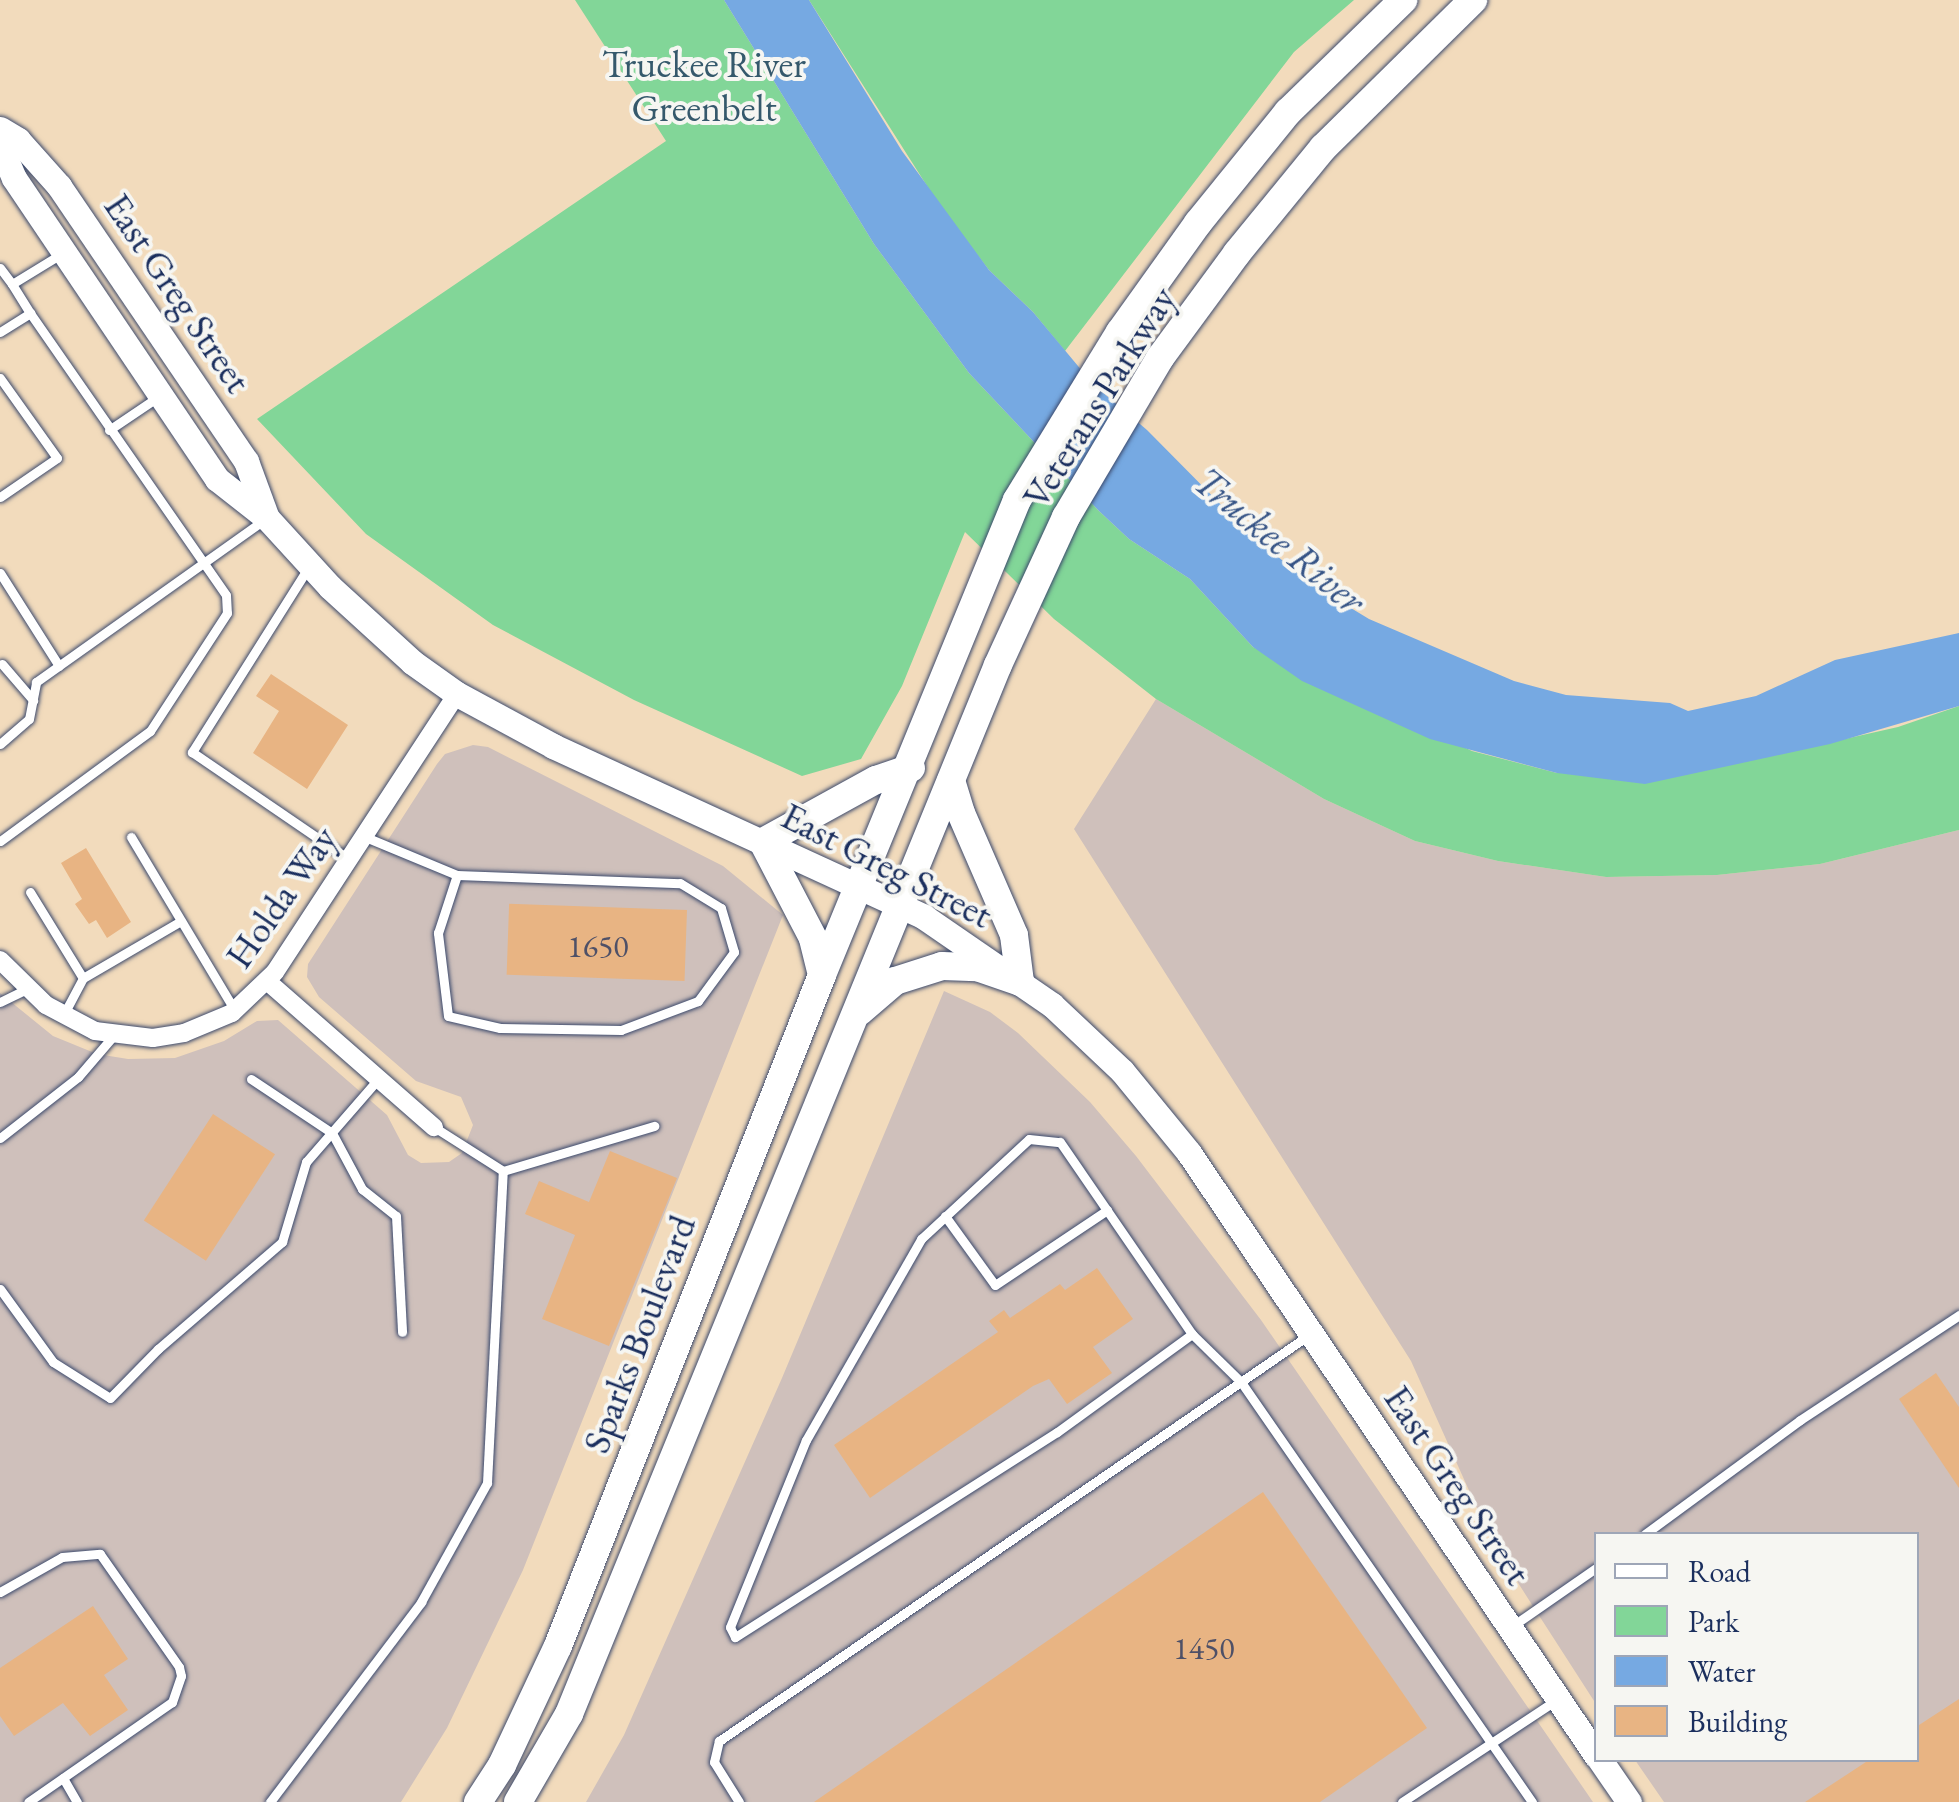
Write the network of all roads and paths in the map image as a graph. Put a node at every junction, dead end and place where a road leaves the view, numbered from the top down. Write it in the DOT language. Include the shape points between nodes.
graph roads {
  1 [pos="1403,0"];
  2 [pos="1473,0"];
  3 [pos="0,130"];
  4 [pos="63,252"];
  5 [pos="0,268"];
  6 [pos="12,284"];
  7 [pos="30,313"];
  8 [pos="0,332"];
  9 [pos="0,378"];
  10 [pos="160,395"];
  11 [pos="109,430"];
  12 [pos="0,497"];
  13 [pos="267,518"];
  14 [pos="201,566"];
  15 [pos="309,566"];
  16 [pos="0,573"];
  17 [pos="2,664"];
  18 [pos="59,666"];
  19 [pos="457,694"];
  20 [pos="34,700"];
  21 [pos="0,744"];
  22 [pos="910,768"];
  23 [pos="952,780"];
  24 [pos="363,836"];
  25 [pos="131,837"];
  26 [pos="0,841"];
  27 [pos="762,842"];
  28 [pos="348,859"];
  29 [pos="458,875"];
  30 [pos="860,889"];
  31 [pos="30,892"];
  32 [pos="900,905"];
  33 [pos="182,922"];
  34 [pos="0,960"];
  35 [pos="822,975"];
  36 [pos="83,978"];
  37 [pos="268,981"];
  38 [pos="1020,982"];
  39 [pos="27,988"];
  40 [pos="0,1002"];
  41 [pos="235,1011"];
  42 [pos="63,1016"];
  43 [pos="853,1020"];
  44 [pos="114,1034"];
  45 [pos="379,1078"];
  46 [pos="251,1079"];
  47 [pos="434,1126"];
  48 [pos="654,1126"];
  49 [pos="332,1133"];
  50 [pos="0,1138"];
  51 [pos="503,1171"];
  52 [pos="1107,1210"];
  53 [pos="945,1216"];
  54 [pos="0,1289"];
  55 [pos="1959,1314"];
  56 [pos="1946,1324"];
  57 [pos="1959,1330"];
  58 [pos="402,1332"];
  59 [pos="1192,1334"];
  60 [pos="1303,1339"];
  61 [pos="1240,1382"];
  62 [pos="1649,1532"];
  63 [pos="1594,1569"];
  64 [pos="0,1592"];
  65 [pos="1509,1628"];
  66 [pos="1558,1699"];
  67 [pos="1491,1743"];
  68 [pos="1594,1751"];
  69 [pos="1601,1762"];
  70 [pos="63,1778"];
  71 [pos="28,1802"];
  72 [pos="77,1802"];
  73 [pos="270,1802"];
  74 [pos="478,1802"];
  75 [pos="518,1802"];
  76 [pos="739,1802"];
  77 [pos="1402,1802"];
  78 [pos="1532,1802"];
  79 [pos="1629,1802"];
  1 -- 22 [label="main road, Veterans Parkway" via="1288,112 1120,332 1017,500"];
  2 -- 23 [label="main road, Veterans Parkway" via="1322,148 1171,343 1066,517"];
  3 -- 4 [label="main road, East Greg Street" via="14,178"];
  3 -- 13 [label="main road, East Greg Street" via="41,163 102,250 246,461"];
  4 -- 6 [label="lane"];
  4 -- 10 [label="main road, East Greg Street"];
  5 -- 6 [label="lane"];
  6 -- 7 [label="lane"];
  7 -- 8 [label="lane"];
  7 -- 11 [label="lane"];
  9 -- 12 [label="lane" via="57,458"];
  10 -- 11 [label="lane"];
  10 -- 13 [label="main road, East Greg Street" via="218,479"];
  11 -- 14 [label="lane"];
  13 -- 14 [label="lane"];
  13 -- 15 [label="main road, East Greg Street"];
  14 -- 18 [label="lane"];
  14 -- 26 [label="lane" via="226,596 227,614 150,731"];
  15 -- 19 [label="main road, East Greg Street" via="369,625"];
  15 -- 28 [label="lane" via="192,752"];
  16 -- 18 [label="lane"];
  17 -- 20 [label="lane"];
  18 -- 20 [label="lane" via="36,682"];
  19 -- 24 [label="street, Holda Way"];
  19 -- 27 [label="main road, East Greg Street"];
  20 -- 21 [label="lane" via="30,719"];
  22 -- 27 [label="main road"];
  22 -- 30 [label="main road, Veterans Parkway"];
  23 -- 32 [label="main road, Veterans Parkway"];
  23 -- 38 [label="main road" via="1014,935"];
  24 -- 28 [label="street, Holda Way"];
  24 -- 29 [label="lane"];
  25 -- 33 [label="lane"];
  27 -- 30 [label="main road, East Greg Street"];
  27 -- 35 [label="main road" via="813,938"];
  28 -- 37 [label="street, Holda Way"];
  29 -- 29 [label="lane" via="680,882 720,908 734,952 698,1001 621,1030 500,1028 448,1016 438,933"];
  30 -- 32 [label="main road, East Greg Street"];
  30 -- 35 [label="main road, Sparks Boulevard"];
  31 -- 36 [label="lane"];
  32 -- 38 [label="main road, East Greg Street"];
  32 -- 43 [label="main road, Sparks Boulevard"];
  33 -- 36 [label="lane"];
  33 -- 41 [label="lane"];
  34 -- 39 [label="street, Holda Way"];
  35 -- 74 [label="main road, Sparks Boulevard" via="558,1646"];
  36 -- 42 [label="lane"];
  37 -- 41 [label="street, Holda Way"];
  37 -- 45 [label="street"];
  38 -- 43 [label="main road" via="977,967 918,972 873,996"];
  38 -- 65 [label="main road, East Greg Street" via="1086,1035 1180,1141"];
  39 -- 40 [label="lane"];
  39 -- 42 [label="street, Holda Way"];
  41 -- 44 [label="street, Holda Way" via="184,1034"];
  42 -- 44 [label="street, Holda Way"];
  43 -- 75 [label="main road, Sparks Boulevard" via="576,1698"];
  44 -- 50 [label="lane" via="78,1076"];
  45 -- 47 [label="street"];
  45 -- 49 [label="lane"];
  46 -- 49 [label="lane"];
  47 -- 51 [label="lane"];
  48 -- 51 [label="lane"];
  49 -- 54 [label="lane" via="306,1162 282,1242 110,1398 53,1362"];
  49 -- 58 [label="lane" via="362,1189 396,1216"];
  51 -- 73 [label="lane" via="487,1482 422,1602"];
  52 -- 53 [label="lane" via="995,1285"];
  52 -- 53 [label="lane" via="1060,1142 1029,1139"];
  52 -- 59 [label="lane"];
  53 -- 59 [label="lane" via="921,1239 806,1440 730,1627 736,1637 1057,1432"];
  55 -- 56 [label="lane"];
  56 -- 57 [label="lane"];
  56 -- 62 [label="lane" via="1800,1420"];
  59 -- 61 [label="lane"];
  60 -- 61 [label="lane"];
  61 -- 67 [label="lane"];
  61 -- 76 [label="lane" via="719,1741 714,1762"];
  63 -- 65 [label="lane"];
  64 -- 70 [label="lane" via="62,1556 100,1554 178,1667 180,1686 172,1702"];
  65 -- 66 [label="main road, East Greg Street"];
  66 -- 67 [label="lane"];
  66 -- 68 [label="main road, East Greg Street"];
  67 -- 77 [label="lane"];
  67 -- 78 [label="lane"];
  69 -- 79 [label="main road, East Greg Street"];
  70 -- 71 [label="lane"];
  70 -- 72 [label="lane"];
}
